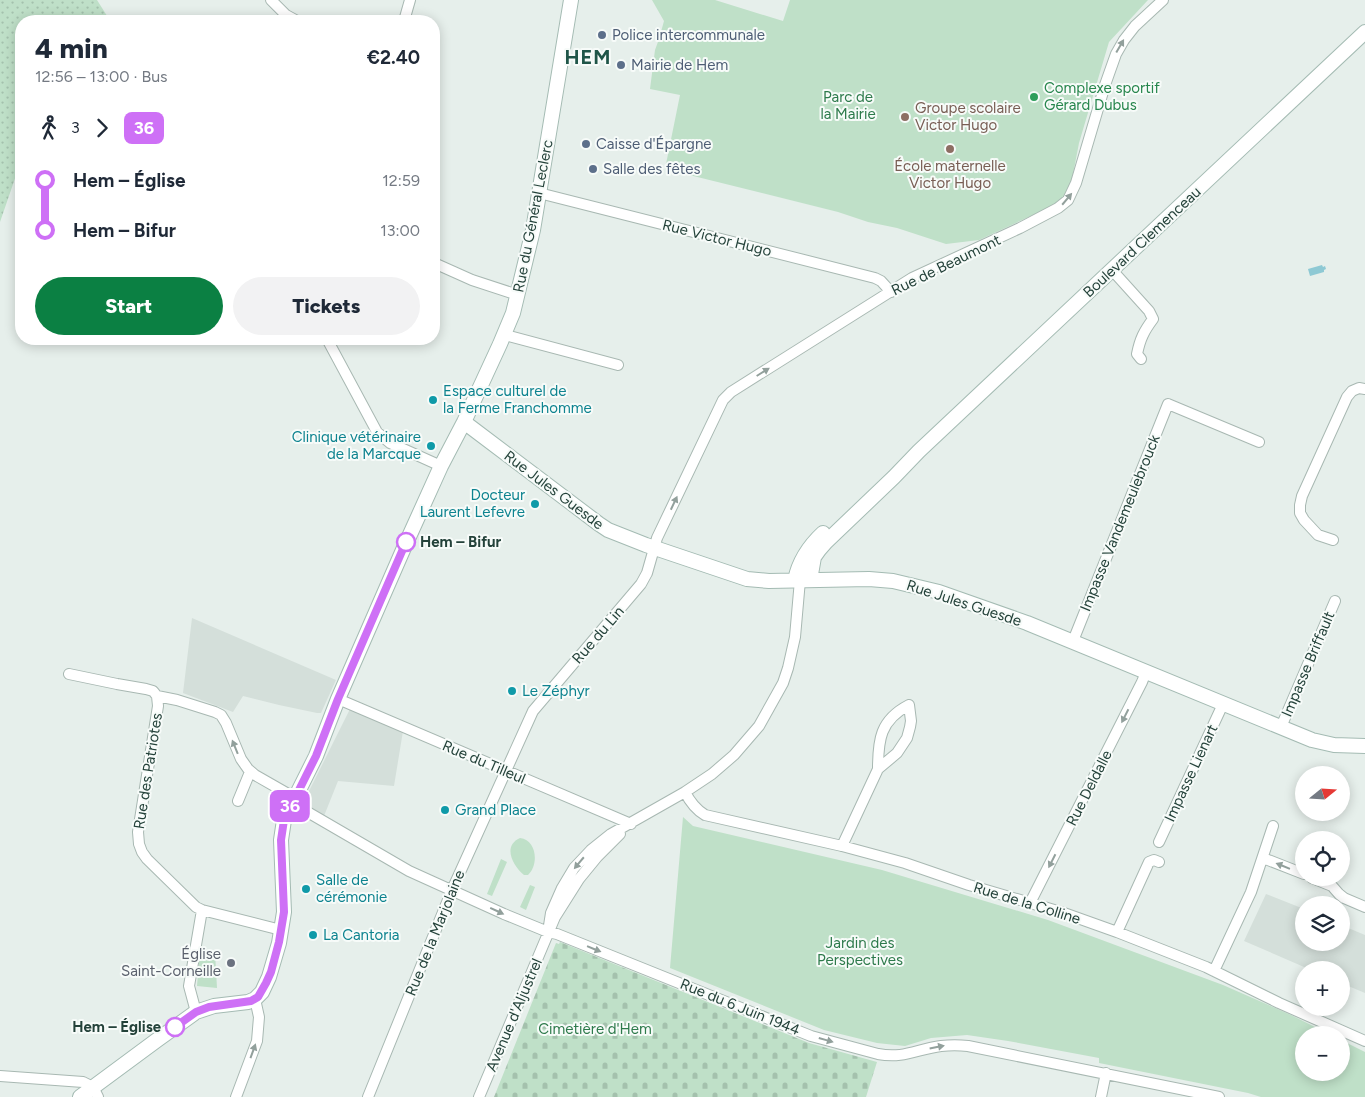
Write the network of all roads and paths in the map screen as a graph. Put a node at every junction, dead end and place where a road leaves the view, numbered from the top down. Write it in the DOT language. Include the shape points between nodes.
graph roads {
  1 [pos="272,0"];
  2 [pos="410,0"];
  3 [pos="1163,0"];
  4 [pos="568,1"];
  5 [pos="286,15"];
  6 [pos="406,15"];
  7 [pos="1365,32"];
  8 [pos="539,193"];
  9 [pos="440,266"];
  10 [pos="1112,270"];
  11 [pos="891,292"];
  12 [pos="518,295"];
  13 [pos="504,335"];
  14 [pos="330,345"];
  15 [pos="1141,359"];
  16 [pos="618,365"];
  17 [pos="1365,389"];
  18 [pos="464,422"];
  19 [pos="1259,442"];
  20 [pos="441,466"];
  21 [pos="1333,540"];
  22 [pos="654,547"];
  23 [pos="801,580"];
  24 [pos="1335,601"];
  25 [pos="1073,642"];
  26 [pos="1146,672"];
  27 [pos="70,674"];
  28 [pos="157,696"];
  29 [pos="338,699"];
  30 [pos="1224,704"];
  31 [pos="1281,727"];
  32 [pos="1365,746"];
  33 [pos="878,770"];
  34 [pos="506,771"];
  35 [pos="250,772"];
  36 [pos="685,792"];
  37 [pos="238,802"];
  38 [pos="292,803"];
  39 [pos="631,824"];
  40 [pos="1273,826"];
  41 [pos="1159,842"];
  42 [pos="842,846"];
  43 [pos="1263,858"];
  44 [pos="1159,862"];
  45 [pos="1295,870"];
  46 [pos="1332,886"];
  47 [pos="452,890"];
  48 [pos="1030,903"];
  49 [pos="1365,907"];
  50 [pos="202,910"];
  51 [pos="281,930"];
  52 [pos="548,932"];
  53 [pos="1117,932"];
  54 [pos="1214,972"];
  55 [pos="255,999"];
  56 [pos="196,1012"];
  57 [pos="1365,1041"];
  58 [pos="1106,1074"];
  59 [pos="0,1076"];
  60 [pos="96,1092"];
  61 [pos="80,1097"];
  62 [pos="236,1097"];
  63 [pos="368,1097"];
  64 [pos="479,1097"];
  65 [pos="1101,1097"];
  66 [pos="1220,1097"];
  1 -- 5 [label="street"];
  2 -- 6 [label="street"];
  11 -- 3 [label="street, Rue de Beaumont, one-way" via="912,278 1027,225 1068,200 1116,54 1135,26"];
  4 -- 8 [label="main road, Rue du Général Leclerc"];
  7 -- 10 [label="main road, Boulevard Clemenceau"];
  8 -- 11 [label="street, Rue Victor Hugo" via="875,278"];
  8 -- 12 [label="main road, Rue du Général Leclerc"];
  9 -- 12 [label="street"];
  10 -- 15 [label="street" via="1153,319 1140,342 1137,354"];
  10 -- 23 [label="main road, Boulevard Clemenceau" via="919,451 811,545 799,564"];
  22 -- 11 [label="street, Rue de Beaumont, one-way" via="726,396"];
  12 -- 13 [label="main road, Rue du Général Leclerc"];
  13 -- 16 [label="street"];
  13 -- 18 [label="main road, Rue du Général Leclerc"];
  14 -- 20 [label="street" via="377,432 390,443"];
  17 -- 21 [label="street" via="1352,391 1347,397 1300,505 1304,520 1318,535"];
  18 -- 20 [label="main road, Rue du Général Leclerc"];
  18 -- 22 [label="main road, Rue Jules Guesde" via="608,530"];
  19 -- 25 [label="street, Impasse Vandemeulebrouck" via="1168,404"];
  20 -- 29 [label="main road, Rue du Général Leclerc"];
  22 -- 23 [label="main road, Rue Jules Guesde" via="746,579"];
  22 -- 34 [label="street, Rue du Lin" via="641,584 533,711"];
  23 -- 25 [label="main road, Rue Jules Guesde" via="869,579 915,586 986,608"];
  23 -- 36 [label="street, Avenue d'Aljustrel" via="792,653 783,683 769,709 734,755"];
  24 -- 31 [label="street, Impasse Briffault"];
  25 -- 26 [label="main road, Rue Jules Guesde"];
  26 -- 30 [label="main road, Rue Jules Guesde"];
  26 -- 48 [label="street, Rue Deldalle, one-way"];
  27 -- 28 [label="street" via="146,688"];
  35 -- 28 [label="street, one-way" via="221,716"];
  28 -- 50 [label="street, Rue des Patriotes" via="159,702 138,832 139,844 151,863"];
  29 -- 34 [label="street, Rue du Tilleul"];
  29 -- 38 [label="main road, Rue du Général Leclerc" via="316,756"];
  30 -- 31 [label="main road, Rue Jules Guesde"];
  30 -- 41 [label="street, Impasse Lienart"];
  31 -- 32 [label="main road, Rue Jules Guesde" via="1312,740"];
  33 -- 33 [label="street" via="897,753 906,738 911,721 908,705 884,728"];
  33 -- 42 [label="street"];
  34 -- 39 [label="street, Rue du Tilleul"];
  34 -- 47 [label="street, Rue de la Marjolaine"];
  35 -- 37 [label="street"];
  35 -- 38 [label="street, Rue du 6 Juin 1944" via="290,795"];
  36 -- 39 [label="street, Avenue d'Aljustrel"];
  36 -- 42 [label="street, Rue de la Colline" via="697,810 705,815"];
  38 -- 47 [label="street, Rue du 6 Juin 1944" via="409,871"];
  38 -- 51 [label="main road, Rue du Général Leclerc" via="284,820 281,840 284,899"];
  39 -- 52 [label="street, Avenue d'Aljustrel" via="602,841 574,868 557,898"];
  40 -- 43 [label="street"];
  42 -- 48 [label="street, Rue de la Colline"];
  45 -- 43 [label="street, one-way"];
  43 -- 54 [label="street" via="1248,900"];
  44 -- 53 [label="street" via="1149,862"];
  46 -- 49 [label="street" via="1344,898"];
  47 -- 52 [label="street, Rue du 6 Juin 1944, one-way"];
  47 -- 63 [label="street, Rue de la Marjolaine"];
  48 -- 53 [label="street, Rue de la Colline"];
  50 -- 51 [label="street"];
  50 -- 56 [label="street" via="189,986"];
  51 -- 55 [label="main road, Rue du Général Leclerc" via="269,977"];
  52 -- 58 [label="street, Rue du 6 Juin 1944, one-way" via="811,1036 878,1054 899,1056 941,1046 960,1046"];
  52 -- 64 [label="street, Avenue d'Aljustrel"];
  53 -- 54 [label="street, Rue de la Colline"];
  54 -- 57 [label="street, Rue de la Colline"];
  55 -- 56 [label="main road"];
  62 -- 55 [label="street, one-way" via="257,1041 259,1017"];
  56 -- 60 [label="main road"];
  58 -- 65 [label="street"];
  58 -- 66 [label="street, Rue du 6 Juin 1944"];
  59 -- 60 [label="street" via="77,1081"];
  60 -- 61 [label="main road"];
}
